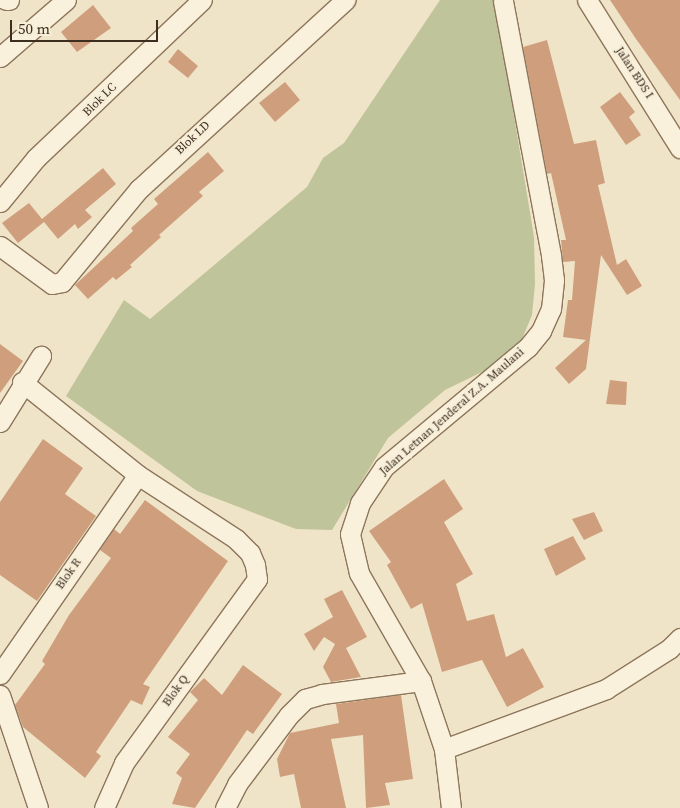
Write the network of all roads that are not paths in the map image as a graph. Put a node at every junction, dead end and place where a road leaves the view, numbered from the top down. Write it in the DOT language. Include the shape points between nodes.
graph roads {
  1 [pos="66,0"];
  2 [pos="202,0"];
  3 [pos="345,0"];
  4 [pos="503,0"];
  5 [pos="587,0"];
  6 [pos="0,57"];
  7 [pos="680,148"];
  8 [pos="0,202"];
  9 [pos="0,246"];
  10 [pos="41,356"];
  11 [pos="22,382"];
  12 [pos="0,422"];
  13 [pos="138,475"];
  14 [pos="680,638"];
  15 [pos="0,674"];
  16 [pos="421,680"];
  17 [pos="0,695"];
  18 [pos="444,749"];
  19 [pos="38,808"];
  20 [pos="104,808"];
  21 [pos="225,808"];
  22 [pos="451,808"];
  1 -- 6 [label="street"];
  2 -- 8 [label="street, Blok LC" via="36,158"];
  3 -- 9 [label="street, Blok LD" via="140,189 62,282 52,284"];
  4 -- 16 [label="street, Jalan Letnan Jenderal Z.A. Maulani" via="551,255 554,280 551,309 542,331 528,348 384,467 360,503 350,534 360,573"];
  5 -- 7 [label="street, Jalan BDS I"];
  10 -- 11 [label="street"];
  11 -- 12 [label="street"];
  11 -- 13 [label="street"];
  13 -- 15 [label="street, Blok R"];
  13 -- 20 [label="street, Blok Q" via="236,539 250,553 256,579 124,763"];
  14 -- 18 [label="street" via="669,649 606,689"];
  16 -- 18 [label="street, Jalan Letnan Jenderal Z.A. Maulani"];
  16 -- 21 [label="street" via="305,699 289,714 237,784"];
  17 -- 19 [label="street"];
  18 -- 22 [label="street, Jalan Letnan Jenderal Z.A. Maulani"];
}
